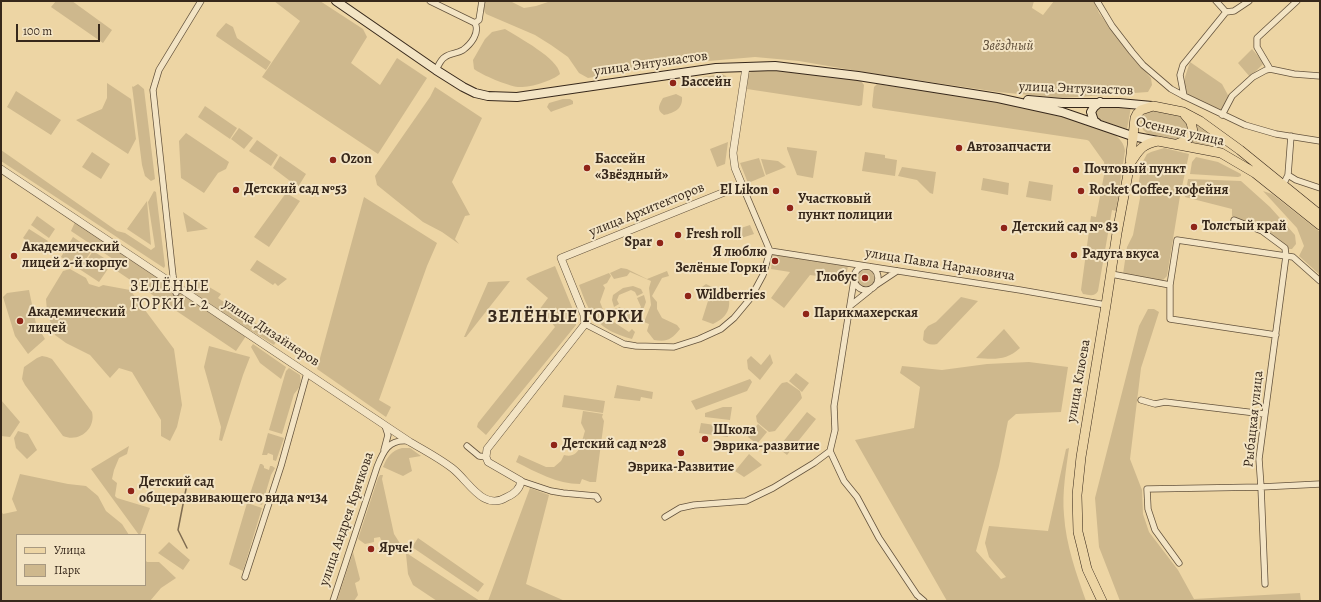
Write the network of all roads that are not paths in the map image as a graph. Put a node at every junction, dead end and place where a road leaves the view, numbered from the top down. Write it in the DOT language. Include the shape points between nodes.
graph roads {
  1 [pos="201,1"];
  2 [pos="336,1"];
  3 [pos="430,1"];
  4 [pos="482,1"];
  5 [pos="1097,1"];
  6 [pos="1216,1"];
  7 [pos="1249,1"];
  8 [pos="1297,1"];
  9 [pos="1226,12"];
  10 [pos="475,23"];
  11 [pos="746,66"];
  12 [pos="1270,69"];
  13 [pos="436,70"];
  14 [pos="1320,76"];
  15 [pos="1184,96"];
  16 [pos="998,98"];
  17 [pos="1100,102"];
  18 [pos="1152,106"];
  19 [pos="1183,112"];
  20 [pos="1222,115"];
  21 [pos="1097,123"];
  22 [pos="1109,127"];
  23 [pos="1132,136"];
  24 [pos="1291,136"];
  25 [pos="1158,141"];
  26 [pos="1320,141"];
  27 [pos="1177,144"];
  28 [pos="1130,163"];
  29 [pos="1,169"];
  30 [pos="1288,175"];
  31 [pos="742,185"];
  32 [pos="1283,185"];
  33 [pos="1320,188"];
  34 [pos="1320,215"];
  35 [pos="1234,220"];
  36 [pos="1320,225"];
  37 [pos="770,251"];
  38 [pos="1286,256"];
  39 [pos="857,264"];
  40 [pos="867,265"];
  41 [pos="897,271"];
  42 [pos="855,272"];
  43 [pos="1111,274"];
  44 [pos="854,280"];
  45 [pos="1320,281"];
  46 [pos="1170,285"];
  47 [pos="872,288"];
  48 [pos="175,289"];
  49 [pos="1106,305"];
  50 [pos="850,306"];
  51 [pos="585,324"];
  52 [pos="1276,335"];
  53 [pos="307,373"];
  54 [pos="1141,400"];
  55 [pos="1264,414"];
  56 [pos="384,424"];
  57 [pos="410,442"];
  58 [pos="467,446"];
  59 [pos="830,451"];
  60 [pos="383,452"];
  61 [pos="486,457"];
  62 [pos="521,482"];
  63 [pos="1320,484"];
  64 [pos="1261,487"];
  65 [pos="598,499"];
  66 [pos="665,517"];
  67 [pos="1180,563"];
  68 [pos="246,577"];
  69 [pos="1264,584"];
  70 [pos="333,601"];
  71 [pos="924,601"];
  72 [pos="1102,601"];
  1 -- 48 [label="street" via="158,70 154,84"];
  2 -- 13 [label="main road, улица Энтузиастов"];
  3 -- 10 [label="street"];
  4 -- 10 [label="street"];
  5 -- 15 [label="street" via="1112,26 1143,65 1166,85"];
  6 -- 9 [label="street"];
  7 -- 9 [label="street" via="1234,12"];
  8 -- 12 [label="street" via="1257,38 1257,47"];
  9 -- 15 [label="street" via="1183,65 1180,75"];
  10 -- 13 [label="street" via="477,34 468,45 463,50 444,57"];
  11 -- 13 [label="main road, улица Энтузиастов" via="716,68 508,98 475,93"];
  11 -- 16 [label="main road, улица Энтузиастов" via="792,67"];
  11 -- 31 [label="street" via="733,153 735,168"];
  12 -- 14 [label="street"];
  12 -- 20 [label="street" via="1253,78 1232,96"];
  15 -- 20 [label="street"];
  16 -- 17 [label="main road, улица Энтузиастов" via="1062,103"];
  16 -- 21 [label="main road, улица Энтузиастов" via="1062,112"];
  17 -- 18 [label="main road, улица Энтузиастов"];
  17 -- 21 [label="main road" via="1091,112"];
  18 -- 19 [label="main road, Осенняя улица"];
  18 -- 23 [label="main road, улица Клюева" via="1137,114"];
  19 -- 27 [label="main road" via="1192,122 1193,132 1188,139"];
  19 -- 32 [label="main road, Осенняя улица" via="1216,132"];
  20 -- 24 [label="street" via="1245,125"];
  21 -- 22 [label="main road, улица Энтузиастов"];
  22 -- 23 [label="main road, Осенняя улица"];
  23 -- 25 [label="main road, Осенняя улица"];
  23 -- 28 [label="main road, улица Клюева"];
  24 -- 26 [label="street"];
  24 -- 30 [label="street"];
  25 -- 27 [label="main road, Осенняя улица"];
  25 -- 28 [label="main road, улица Клюева" via="1144,145"];
  27 -- 36 [label="main road, Осенняя улица" via="1221,153 1244,166"];
  28 -- 43 [label="main road, улица Клюева"];
  29 -- 48 [label="street, улица Дизайнеров"];
  30 -- 32 [label="street"];
  30 -- 33 [label="street"];
  31 -- 37 [label="street"];
  31 -- 51 [label="street, улица Архитекторов" via="561,258 584,315"];
  32 -- 34 [label="main road, Осенняя улица"];
  35 -- 38 [label="street" via="1262,231 1285,248"];
  37 -- 39 [label="street, улица Павла Нарановича"];
  37 -- 51 [label="street" via="763,275 749,300 721,329 699,339 674,347 636,346 618,341"];
  38 -- 45 [label="street" via="1293,257"];
  38 -- 46 [label="street" via="1177,240"];
  38 -- 52 [label="street, Рыбацкая улица"];
  39 -- 40 [label="street, улица Павла Нарановича"];
  39 -- 42 [label="street"];
  40 -- 41 [label="street, улица Павла Нарановича"];
  40 -- 42 [label="street" via="859,267"];
  40 -- 47 [label="street" via="874,268 877,274 878,281"];
  41 -- 47 [label="street"];
  41 -- 49 [label="street, улица Павла Нарановича"];
  42 -- 44 [label="street"];
  43 -- 46 [label="street"];
  43 -- 49 [label="main road, улица Клюева"];
  44 -- 47 [label="street" via="860,289"];
  44 -- 50 [label="street"];
  46 -- 52 [label="street" via="1170,319"];
  47 -- 50 [label="street"];
  48 -- 53 [label="street, улица Дизайнеров"];
  49 -- 72 [label="main road, улица Клюева" via="1077,495 1078,532 1087,569"];
  50 -- 59 [label="street" via="834,406 835,430"];
  51 -- 61 [label="street" via="487,450"];
  52 -- 55 [label="street, Рыбацкая улица"];
  53 -- 56 [label="street, улица Дизайнеров"];
  53 -- 68 [label="street"];
  54 -- 55 [label="street" via="1155,404 1165,402"];
  55 -- 64 [label="street, Рыбацкая улица" via="1259,459"];
  56 -- 57 [label="street, улица Дизайнеров"];
  56 -- 60 [label="street" via="388,435"];
  57 -- 60 [label="street, улица Андрея Крячкова" via="396,442"];
  57 -- 62 [label="street, улица Дизайнеров" via="454,470 478,495 486,499 504,499 518,489"];
  58 -- 61 [label="street" via="479,456"];
  59 -- 66 [label="street" via="773,488 746,501 694,505 680,508"];
  59 -- 71 [label="street" via="844,481 857,497 879,538 917,595"];
  60 -- 70 [label="street, улица Андрея Крячкова"];
  61 -- 62 [label="street" via="490,464"];
  62 -- 65 [label="street" via="551,491 596,496"];
  63 -- 64 [label="street"];
  64 -- 67 [label="street" via="1147,489 1148,509 1155,530"];
  64 -- 69 [label="street, Рыбацкая улица"];
}
